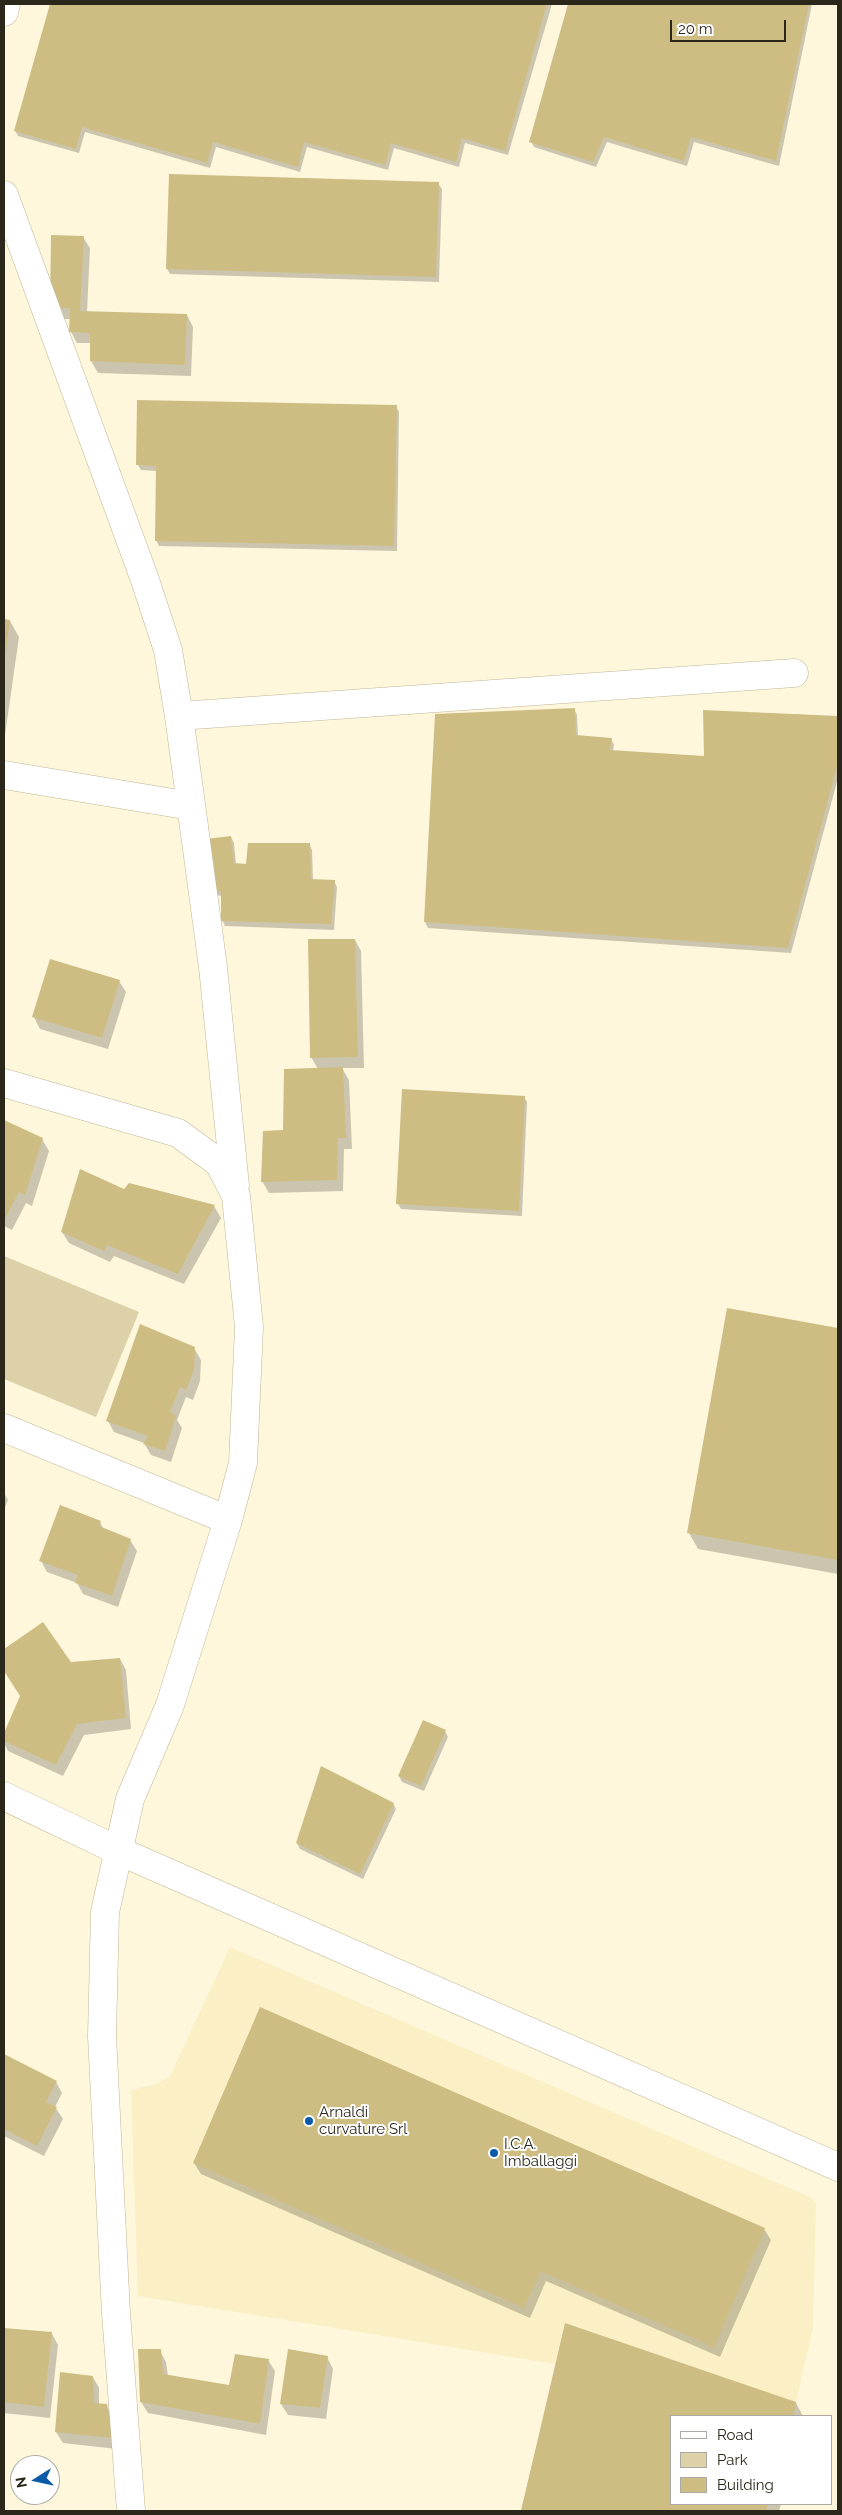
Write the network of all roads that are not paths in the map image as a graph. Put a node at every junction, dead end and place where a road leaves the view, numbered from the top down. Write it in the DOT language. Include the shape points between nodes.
graph roads {
  1 [pos="6,4"];
  2 [pos="4,12"];
  3 [pos="4,195"];
  4 [pos="794,673"];
  5 [pos="179,716"];
  6 [pos="4,775"];
  7 [pos="191,806"];
  8 [pos="4,1083"];
  9 [pos="236,1196"];
  10 [pos="4,1428"];
  11 [pos="228,1520"];
  12 [pos="4,1796"];
  13 [pos="119,1851"];
  14 [pos="838,2167"];
  15 [pos="131,2511"];
  1 -- 2 [label="street"];
  3 -- 5 [label="street" via="145,580 168,650"];
  4 -- 5 [label="street"];
  5 -- 7 [label="street"];
  6 -- 7 [label="street"];
  7 -- 9 [label="street" via="213,968"];
  8 -- 9 [label="street" via="178,1133 218,1162"];
  9 -- 11 [label="street" via="249,1327 242,1463"];
  10 -- 11 [label="street"];
  11 -- 13 [label="street" via="170,1705 130,1799"];
  12 -- 13 [label="street"];
  13 -- 14 [label="street"];
  13 -- 15 [label="street" via="105,1912 102,2036 116,2313"];
}
